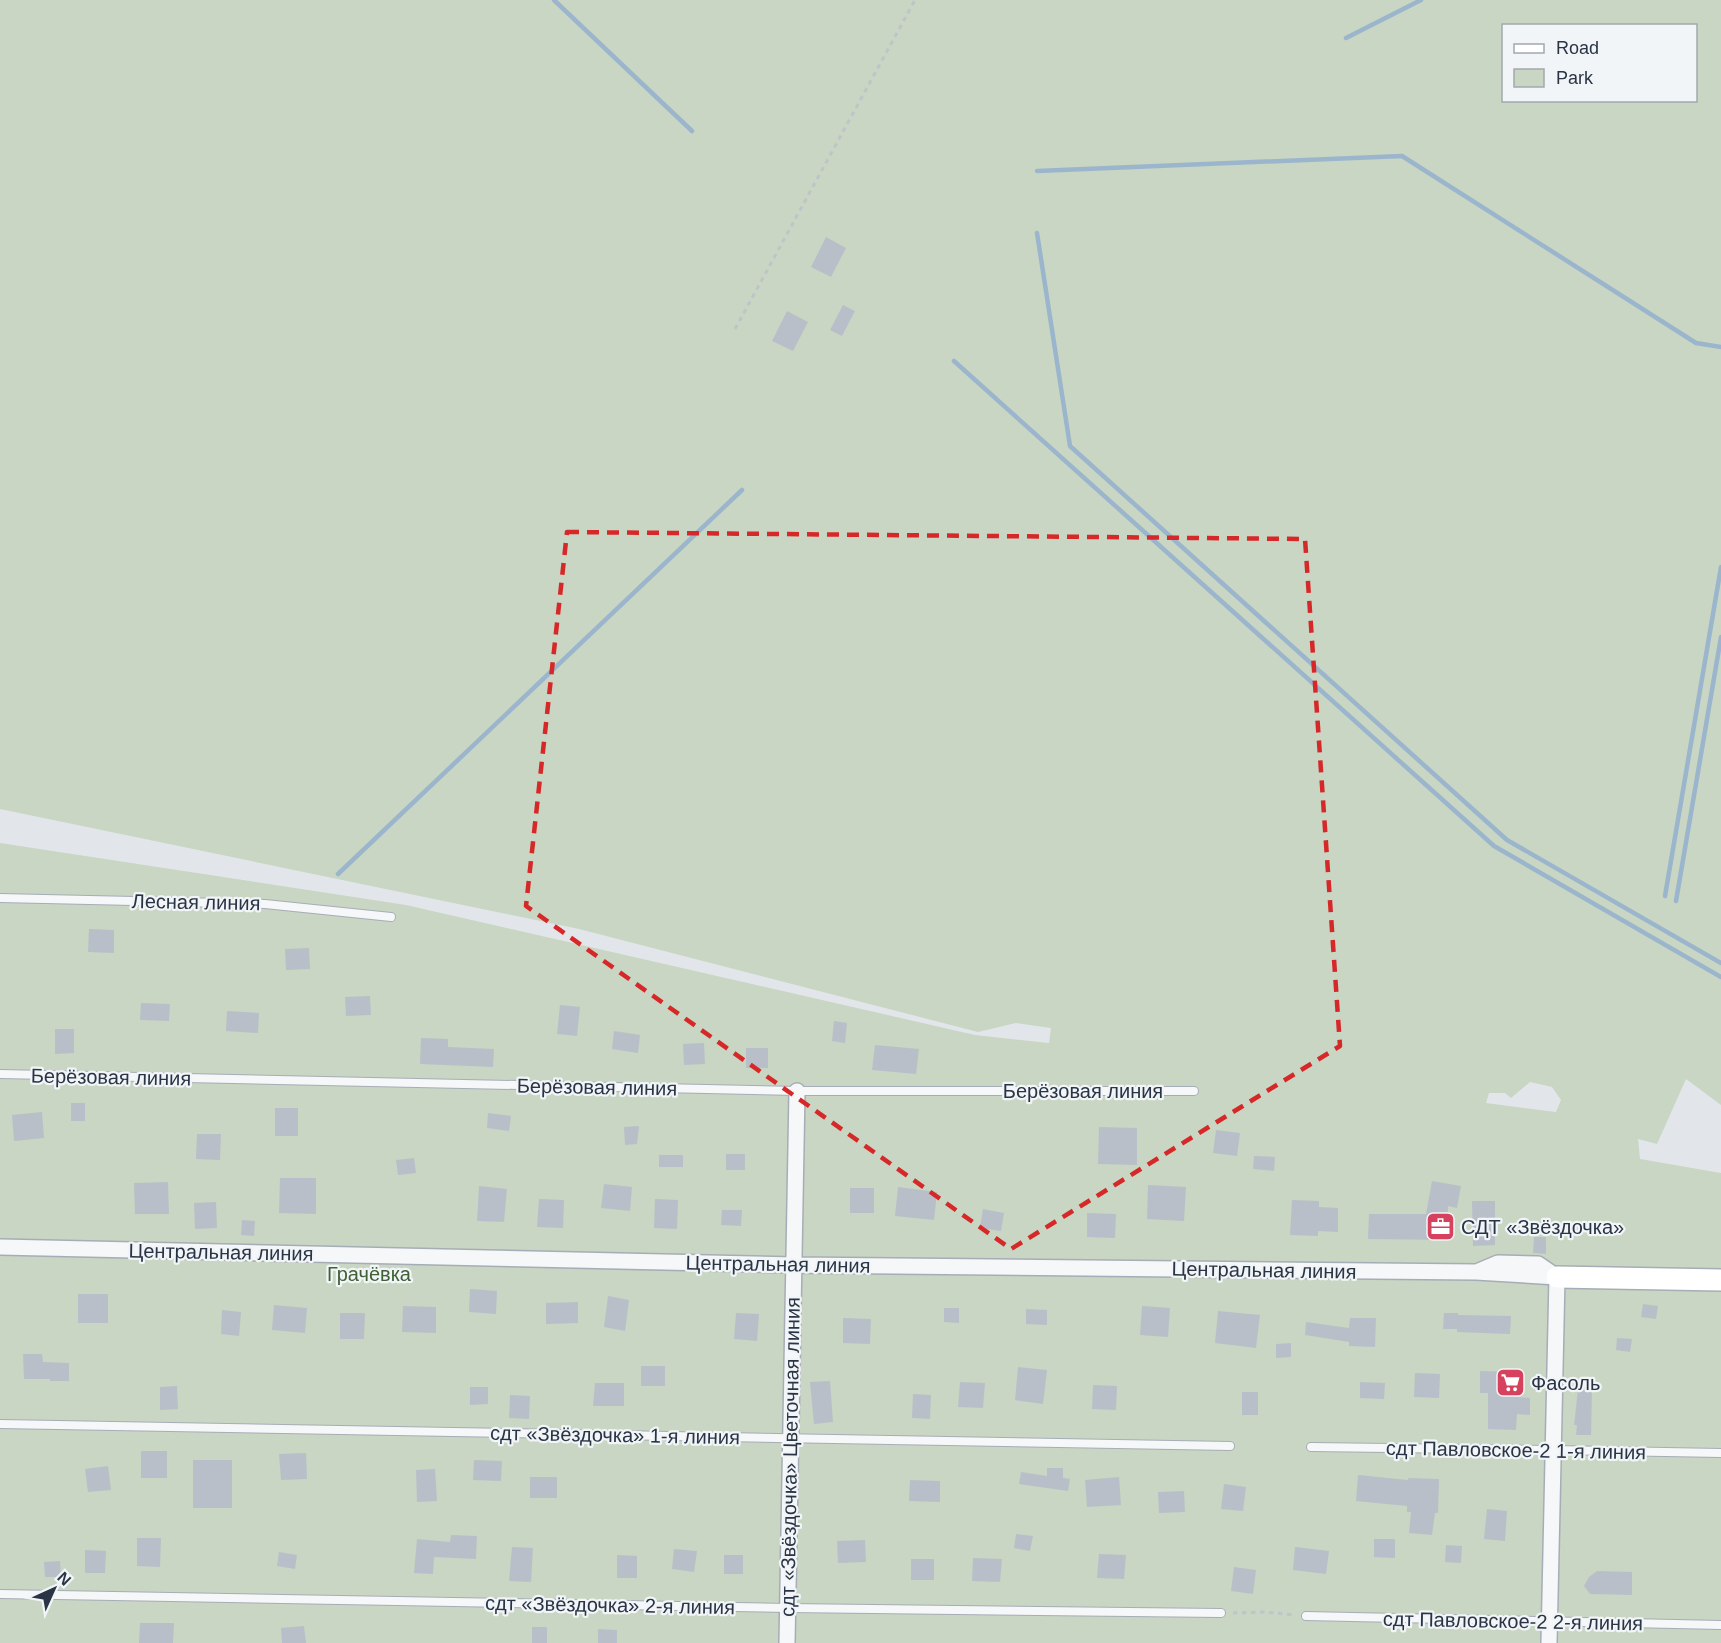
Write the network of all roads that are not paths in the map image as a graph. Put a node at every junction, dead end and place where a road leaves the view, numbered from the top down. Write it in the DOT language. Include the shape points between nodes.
graph roads {
  1 [pos="0,898"];
  2 [pos="391,917"];
  3 [pos="0,1074"];
  4 [pos="797,1091"];
  5 [pos="1194,1091"];
  6 [pos="0,1247"];
  7 [pos="794,1265"];
  8 [pos="1557,1277"];
  9 [pos="1721,1280"];
  10 [pos="0,1424"];
  11 [pos="791,1438"];
  12 [pos="1230,1446"];
  13 [pos="1311,1447"];
  14 [pos="1552,1450"];
  15 [pos="1721,1454"];
  16 [pos="0,1594"];
  17 [pos="788,1608"];
  18 [pos="1221,1613"];
  19 [pos="1306,1616"];
  20 [pos="1550,1622"];
  21 [pos="1721,1625"];
  22 [pos="787,1643"];
  23 [pos="1549,1643"];
  1 -- 2 [label="lane, Лесная линия" via="265,904"];
  3 -- 4 [label="lane, Берёзовая линия"];
  4 -- 5 [label="lane, Берёзовая линия"];
  4 -- 7 [label="street, сдт «Звёздочка» Цветочная линия"];
  6 -- 7 [label="street, Центральная линия"];
  7 -- 8 [label="street, Центральная линия" via="1476,1272"];
  7 -- 11 [label="street, сдт «Звёздочка» Цветочная линия"];
  8 -- 9 [label="street"];
  8 -- 14 [label="street"];
  10 -- 11 [label="lane, сдт «Звёздочка» 1-я линия"];
  11 -- 12 [label="lane, сдт «Звёздочка» 1-я линия"];
  11 -- 17 [label="street, сдт «Звёздочка» Цветочная линия"];
  13 -- 14 [label="lane, сдт Павловское-2 1-я линия"];
  14 -- 15 [label="lane, сдт Павловское-2 1-я линия"];
  14 -- 20 [label="street"];
  16 -- 17 [label="lane, сдт «Звёздочка» 2-я линия"];
  17 -- 18 [label="lane, сдт «Звёздочка» 2-я линия"];
  17 -- 22 [label="street, сдт «Звёздочка» Цветочная линия"];
  19 -- 20 [label="lane, сдт Павловское-2 2-я линия"];
  20 -- 21 [label="lane, сдт Павловское-2 2-я линия"];
  20 -- 23 [label="street"];
}
